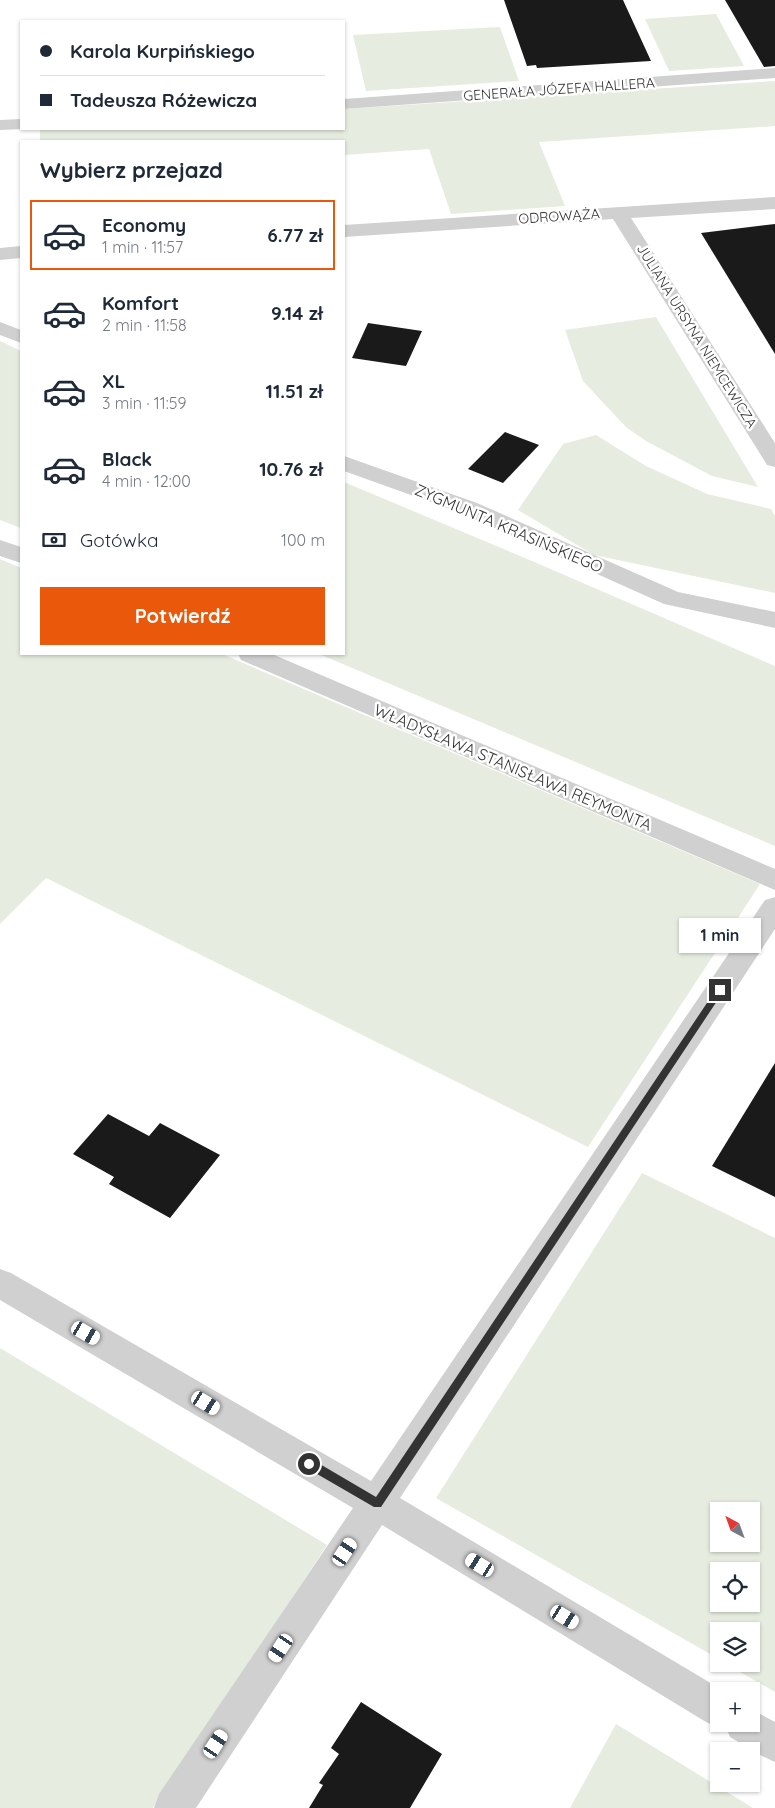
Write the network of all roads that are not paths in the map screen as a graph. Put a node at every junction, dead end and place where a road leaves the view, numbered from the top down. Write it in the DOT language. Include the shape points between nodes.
graph roads {
  1 [pos="775,73"];
  2 [pos="345,104"];
  3 [pos="20,124"];
  4 [pos="0,125"];
  5 [pos="775,203"];
  6 [pos="618,212"];
  7 [pos="345,231"];
  8 [pos="20,252"];
  9 [pos="0,254"];
  10 [pos="0,328"];
  11 [pos="20,337"];
  12 [pos="775,460"];
  13 [pos="345,463"];
  14 [pos="0,548"];
  15 [pos="20,556"];
  16 [pos="775,620"];
  17 [pos="252,655"];
  18 [pos="775,880"];
  19 [pos="775,907"];
  20 [pos="0,1282"];
  21 [pos="378,1504"];
  22 [pos="710,1704"];
  23 [pos="756,1732"];
  24 [pos="775,1743"];
  25 [pos="174,1808"];
  1 -- 2 [label="street, GENERAŁA JÓZEFA HALLERA"];
  3 -- 4 [label="street"];
  5 -- 6 [label="street, ODROWĄŻA"];
  6 -- 7 [label="street, ODROWĄŻA"];
  6 -- 12 [label="street, JULIANA URSYNA NIEMCEWICZA"];
  8 -- 9 [label="street"];
  10 -- 11 [label="street"];
  13 -- 16 [label="street, ZYGMUNTA KRASIŃSKIEGO" via="469,508 672,598"];
  14 -- 15 [label="street"];
  17 -- 18 [label="street, WŁADYSŁAWA STANISŁAWA REYMONTA"];
  19 -- 21 [label="street"];
  20 -- 21 [label="street"];
  21 -- 22 [label="street"];
  21 -- 25 [label="street"];
  23 -- 24 [label="street"];
}
